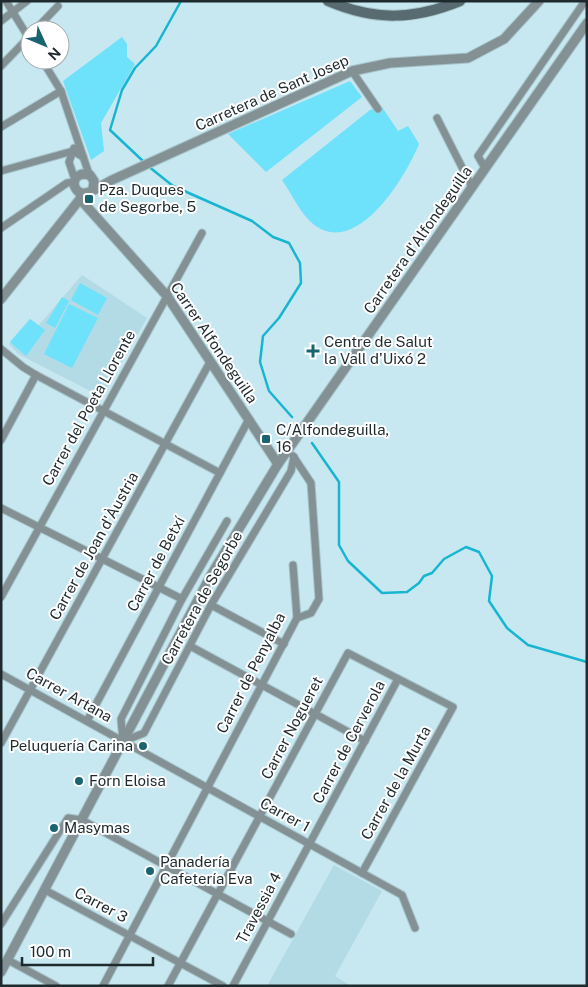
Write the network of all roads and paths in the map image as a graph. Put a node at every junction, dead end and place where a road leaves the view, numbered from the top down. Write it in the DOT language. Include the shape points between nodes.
graph roads {
  1 [pos="6,1"];
  2 [pos="27,1"];
  3 [pos="328,1"];
  4 [pos="460,1"];
  5 [pos="539,1"];
  6 [pos="584,1"];
  7 [pos="58,6"];
  8 [pos="13,12"];
  9 [pos="45,20"];
  10 [pos="1,21"];
  11 [pos="20,23"];
  12 [pos="587,23"];
  13 [pos="20,47"];
  14 [pos="1,66"];
  15 [pos="48,70"];
  16 [pos="352,71"];
  17 [pos="61,91"];
  18 [pos="378,109"];
  19 [pos="437,118"];
  20 [pos="1,127"];
  21 [pos="77,140"];
  22 [pos="73,151"];
  23 [pos="83,157"];
  24 [pos="485,168"];
  25 [pos="1,171"];
  26 [pos="88,174"];
  27 [pos="75,181"];
  28 [pos="472,187"];
  29 [pos="93,189"];
  30 [pos="81,197"];
  31 [pos="1,228"];
  32 [pos="202,233"];
  33 [pos="167,296"];
  34 [pos="1,299"];
  35 [pos="1,349"];
  36 [pos="210,362"];
  37 [pos="36,375"];
  38 [pos="103,412"];
  39 [pos="249,419"];
  40 [pos="1,440"];
  41 [pos="165,445"];
  42 [pos="290,454"];
  43 [pos="278,464"];
  44 [pos="220,473"];
  45 [pos="1,508"];
  46 [pos="226,521"];
  47 [pos="40,527"];
  48 [pos="103,559"];
  49 [pos="293,564"];
  50 [pos="159,588"];
  51 [pos="1,597"];
  52 [pos="182,600"];
  53 [pos="212,605"];
  54 [pos="297,618"];
  55 [pos="284,644"];
  56 [pos="190,646"];
  57 [pos="1,674"];
  58 [pos="398,679"];
  59 [pos="262,686"];
  60 [pos="30,690"];
  61 [pos="315,714"];
  62 [pos="87,721"];
  63 [pos="124,741"];
  64 [pos="365,741"];
  65 [pos="1,743"];
  66 [pos="208,788"];
  67 [pos="260,816"];
  68 [pos="82,820"];
  69 [pos="309,844"];
  70 [pos="166,866"];
  71 [pos="362,873"];
  72 [pos="45,890"];
  73 [pos="218,894"];
  74 [pos="2,919"];
  75 [pos="268,921"];
  76 [pos="416,928"];
  77 [pos="291,934"];
  78 [pos="129,936"];
  79 [pos="8,960"];
  80 [pos="180,963"];
  81 [pos="1,972"];
  82 [pos="56,986"];
  83 [pos="102,986"];
  84 [pos="168,986"];
  85 [pos="223,986"];
  86 [pos="233,986"];
  1 -- 8 [label="street"];
  2 -- 8 [label="street"];
  3 -- 4 [label="main road" via="391,17 432,12"];
  5 -- 16 [label="street, Carretera de Sant Josep" via="504,39 468,58 390,64"];
  6 -- 24 [label="street, Carretera d'Alfondeguilla" via="478,156"];
  7 -- 9 [label="street"];
  8 -- 10 [label="street"];
  8 -- 11 [label="street"];
  12 -- 24 [label="street, Carretera d'Alfondeguilla"];
  13 -- 14 [label="street"];
  15 -- 17 [label="street"];
  16 -- 18 [label="street"];
  16 -- 29 [label="street, Carretera de Sant Josep"];
  17 -- 20 [label="street"];
  17 -- 21 [label="street"];
  19 -- 28 [label="street"];
  21 -- 22 [label="street"];
  21 -- 23 [label="street"];
  22 -- 23 [label="street"];
  22 -- 25 [label="street"];
  22 -- 27 [label="street" via="69,162"];
  23 -- 26 [label="street"];
  24 -- 28 [label="street, Carretera d'Alfondeguilla"];
  26 -- 27 [label="street" via="79,175"];
  26 -- 29 [label="street" via="94,181"];
  27 -- 30 [label="street"];
  27 -- 31 [label="street" via="67,183"];
  28 -- 42 [label="street, Carretera d'Alfondeguilla"];
  29 -- 30 [label="street"];
  30 -- 33 [label="street, Carrer Alfondeguilla"];
  30 -- 34 [label="street"];
  32 -- 33 [label="street, Carrer del Poeta Llorente"];
  33 -- 36 [label="street, Carrer Alfondeguilla"];
  33 -- 38 [label="street, Carrer del Poeta Llorente"];
  35 -- 37 [label="street"];
  36 -- 39 [label="street, Carrer Alfondeguilla"];
  36 -- 41 [label="street, Carrer de Joan d'Àustria"];
  37 -- 38 [label="street"];
  37 -- 40 [label="street"];
  38 -- 41 [label="street"];
  38 -- 47 [label="street, Carrer del Poeta Llorente"];
  39 -- 43 [label="street, Carrer Alfondeguilla"];
  39 -- 44 [label="street, Carrer de Betxí"];
  41 -- 44 [label="street"];
  41 -- 48 [label="street, Carrer de Joan d'Àustria"];
  42 -- 43 [label="street, Carretera de Segorbe"];
  42 -- 53 [label="street, Carretera de Segorbe" via="291,471"];
  42 -- 54 [label="street" via="311,483 319,599 311,613"];
  43 -- 63 [label="street, Carretera de Segorbe" via="211,575"];
  44 -- 50 [label="street, Carrer de Betxí"];
  45 -- 47 [label="street"];
  46 -- 52 [label="street, Carretera de Segorbe"];
  47 -- 48 [label="street"];
  47 -- 51 [label="street, Carrer del Poeta Llorente"];
  48 -- 50 [label="street"];
  48 -- 60 [label="street, Carrer de Joan d'Àustria"];
  49 -- 54 [label="street, Carrer de Penyalba"];
  50 -- 52 [label="street"];
  50 -- 62 [label="street, Carrer de Betxí"];
  52 -- 63 [label="street, Carretera de Segorbe" via="121,719"];
  53 -- 55 [label="street"];
  53 -- 56 [label="street, Carretera de Segorbe"];
  54 -- 55 [label="street, Carrer de Penyalba"];
  55 -- 59 [label="street, Carrer de Penyalba"];
  56 -- 59 [label="street"];
  56 -- 63 [label="street, Carretera de Segorbe" via="144,733"];
  57 -- 60 [label="street, Carrer Artana"];
  58 -- 61 [label="street, Carrer Nogueret" via="348,653"];
  58 -- 64 [label="street, Carrer de Cerverola"];
  58 -- 71 [label="street, Carrer de la Murta" via="453,707"];
  59 -- 61 [label="street"];
  59 -- 66 [label="street, Carrer de Penyalba"];
  60 -- 62 [label="street, Carrer Artana"];
  60 -- 65 [label="street, Carrer de Joan d'Àustria"];
  61 -- 64 [label="street"];
  61 -- 67 [label="street, Carrer Nogueret"];
  62 -- 63 [label="street, Carrer Artana"];
  63 -- 66 [label="street, Carrer 1"];
  63 -- 68 [label="street, Carretera de Segorbe"];
  64 -- 69 [label="street, Carrer de Cerverola"];
  66 -- 67 [label="street, Carrer 1"];
  66 -- 70 [label="street, Carrer de Penyalba"];
  67 -- 69 [label="street, Carrer 1"];
  67 -- 73 [label="street, Carrer Nogueret"];
  68 -- 70 [label="street"];
  68 -- 72 [label="street, Carretera de Segorbe"];
  68 -- 74 [label="street" via="68,818"];
  69 -- 71 [label="street, Carrer 1"];
  69 -- 75 [label="street, Travessia 4"];
  70 -- 73 [label="street"];
  70 -- 78 [label="street, Carrer de Penyalba"];
  71 -- 76 [label="street, Carrer 1" via="402,895"];
  72 -- 78 [label="street, Carrer 3"];
  72 -- 79 [label="street, Carretera de Segorbe"];
  73 -- 75 [label="street"];
  73 -- 80 [label="street, Carrer Nogueret"];
  75 -- 77 [label="street"];
  75 -- 86 [label="street, Travessia 4"];
  78 -- 80 [label="street, Carrer 3"];
  78 -- 83 [label="street, Carrer de Penyalba"];
  79 -- 81 [label="street, Carretera de Segorbe"];
  79 -- 82 [label="street"];
  80 -- 84 [label="street, Carrer Nogueret"];
  80 -- 85 [label="street, Carrer 3"];
}
